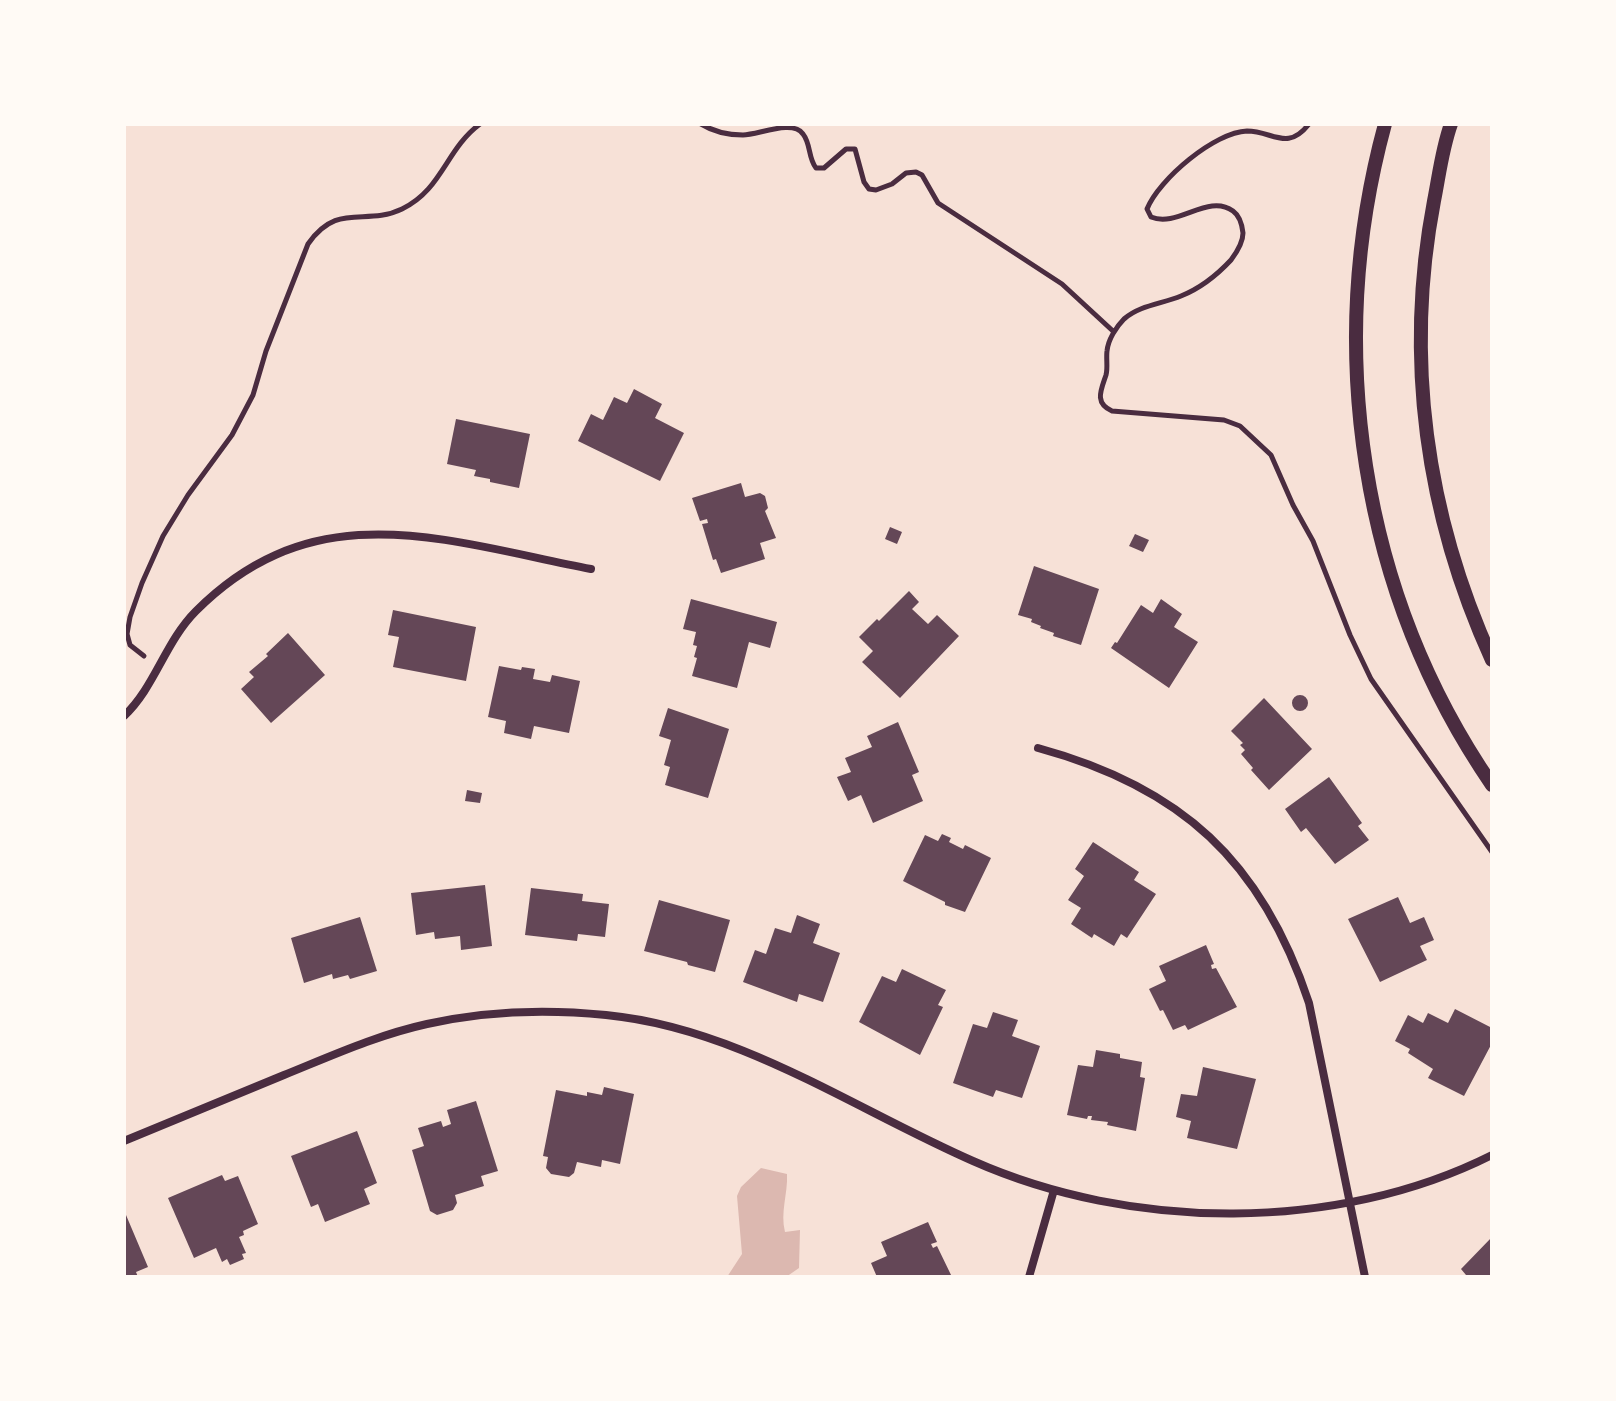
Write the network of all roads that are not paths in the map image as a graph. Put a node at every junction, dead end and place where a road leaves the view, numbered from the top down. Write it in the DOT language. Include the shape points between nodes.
graph roads {
  1 [pos="1385,124"];
  2 [pos="1451,124"];
  3 [pos="591,569"];
  4 [pos="1492,660"];
  5 [pos="124,716"];
  6 [pos="1038,748"];
  7 [pos="1492,785"];
  8 [pos="124,1141"];
  9 [pos="1492,1155"];
  10 [pos="1054,1190"];
  11 [pos="1349,1202"];
  12 [pos="1029,1277"];
  13 [pos="1365,1277"];
  1 -- 7 [label="street" via="1366,203 1358,273 1355,357 1364,460 1408,627 1453,722"];
  2 -- 4 [label="street" via="1426,244 1419,310 1424,426 1449,548"];
  3 -- 5 [label="street" via="390,533 346,534 303,544 263,560 194,613"];
  6 -- 11 [label="street" via="1086,761 1174,807 1213,840 1252,886 1295,962 1309,1003"];
  8 -- 10 [label="street" via="369,1040 442,1021 544,1011 609,1015 710,1039 785,1069 975,1162"];
  9 -- 11 [label="street" via="1418,1184"];
  10 -- 11 [label="street" via="1179,1212 1250,1213"];
  10 -- 12 [label="street"];
  11 -- 13 [label="street"];
}
